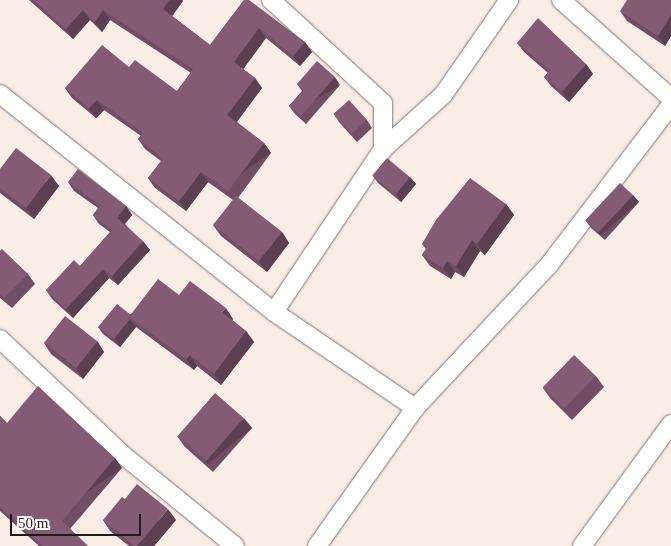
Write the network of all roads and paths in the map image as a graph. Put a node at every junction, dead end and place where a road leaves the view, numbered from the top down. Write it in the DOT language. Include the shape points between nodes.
graph roads {
  1 [pos="271,0"];
  2 [pos="509,0"];
  3 [pos="561,0"];
  4 [pos="0,94"];
  5 [pos="671,98"];
  6 [pos="671,104"];
  7 [pos="383,149"];
  8 [pos="274,312"];
  9 [pos="0,339"];
  10 [pos="415,408"];
  11 [pos="671,424"];
  12 [pos="235,546"];
  13 [pos="317,546"];
  14 [pos="582,546"];
  1 -- 7 [label="street" via="383,103"];
  2 -- 7 [label="street" via="443,95"];
  3 -- 5 [label="street"];
  4 -- 8 [label="street"];
  6 -- 10 [label="street" via="549,265"];
  7 -- 8 [label="street"];
  8 -- 10 [label="street"];
  9 -- 12 [label="street" via="123,454"];
  10 -- 13 [label="street"];
  11 -- 14 [label="street"];
}
